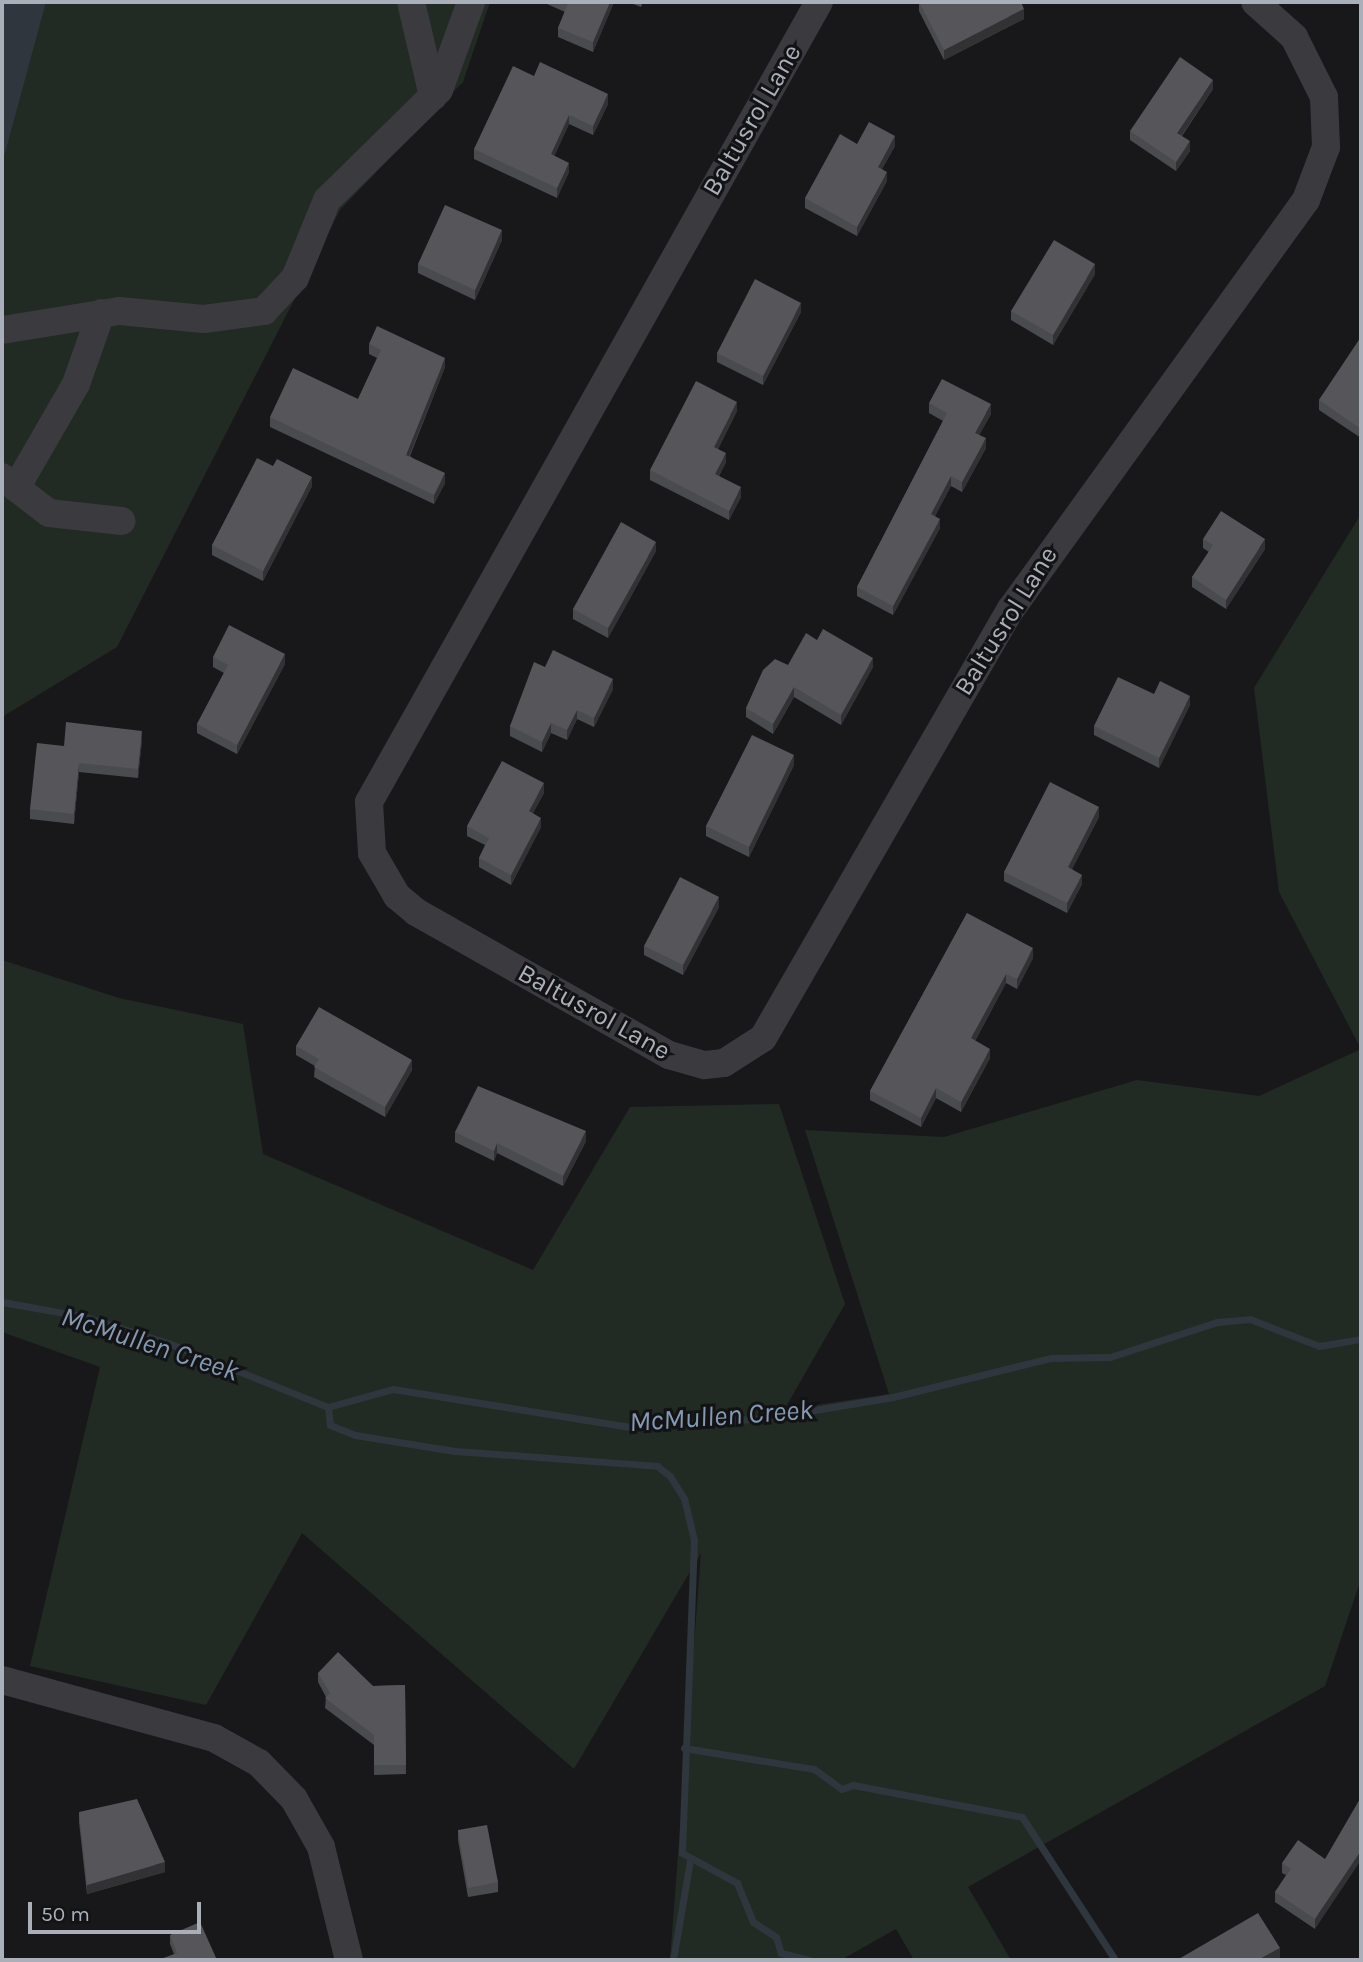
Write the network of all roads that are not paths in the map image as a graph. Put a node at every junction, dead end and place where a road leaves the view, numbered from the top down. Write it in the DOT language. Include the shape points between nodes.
graph roads {
  1 [pos="411,2"];
  2 [pos="471,2"];
  3 [pos="819,2"];
  4 [pos="1255,2"];
  5 [pos="433,96"];
  6 [pos="101,313"];
  7 [pos="2,330"];
  8 [pos="9,483"];
  9 [pos="122,521"];
  10 [pos="2,1680"];
  11 [pos="349,1960"];
  1 -- 5 [label="street"];
  2 -- 5 [label="street"];
  3 -- 4 [label="street, Baltusrol Lane" via="369,802 372,853 397,896 416,912 669,1055 705,1065 724,1063 763,1038 1038,568 1306,200 1326,147 1324,97 1301,46"];
  5 -- 6 [label="street" via="327,200 295,278 264,311 204,319 146,310"];
  6 -- 7 [label="street"];
  6 -- 8 [label="street" via="76,384"];
  8 -- 9 [label="street" via="62,517"];
  10 -- 11 [label="street" via="214,1738 259,1763 294,1799 321,1847"];
}
